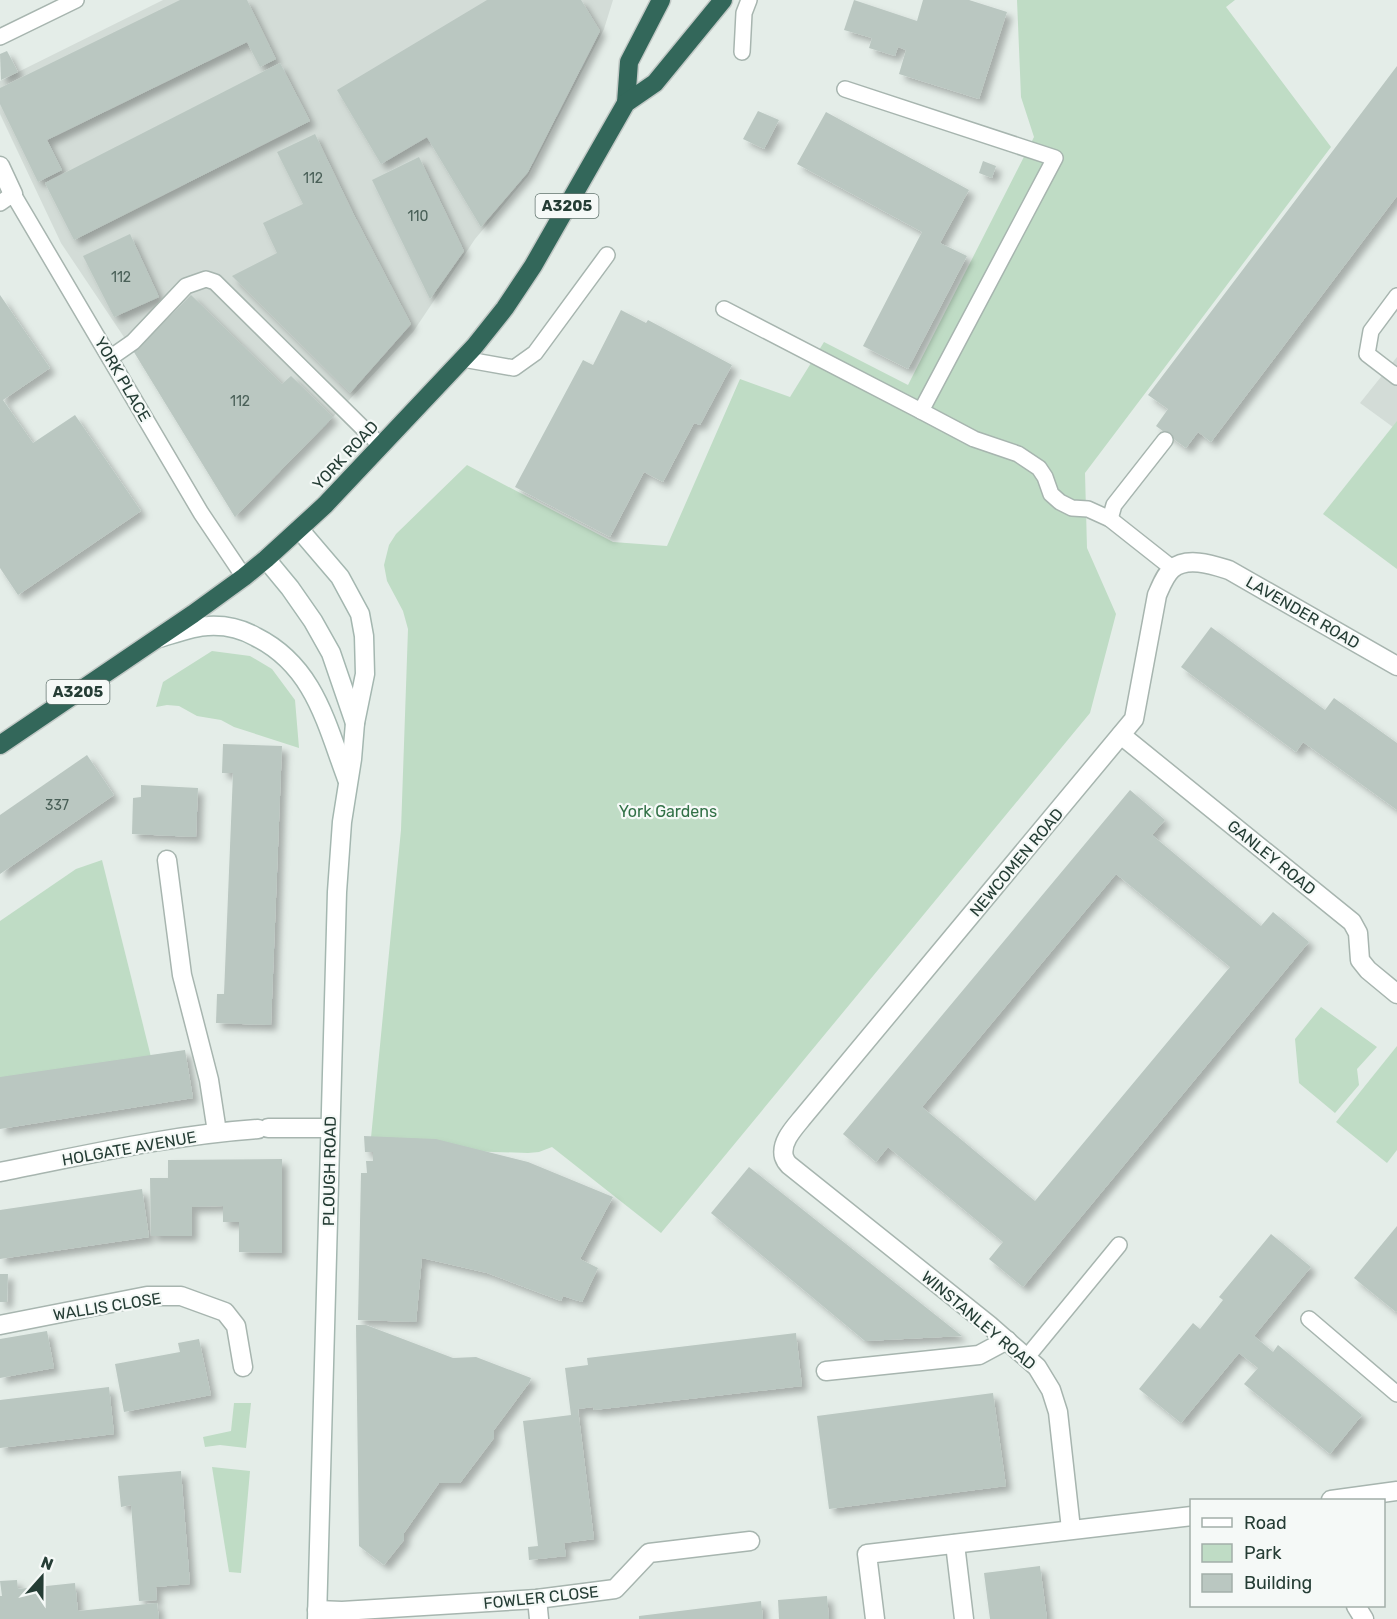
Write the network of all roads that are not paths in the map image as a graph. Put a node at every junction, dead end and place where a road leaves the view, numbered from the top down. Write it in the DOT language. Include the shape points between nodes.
graph roads {
  1 [pos="76,0"];
  2 [pos="661,0"];
  3 [pos="723,0"];
  4 [pos="749,0"];
  5 [pos="0,37"];
  6 [pos="742,52"];
  7 [pos="845,89"];
  8 [pos="626,103"];
  9 [pos="0,166"];
  10 [pos="7,198"];
  11 [pos="607,255"];
  12 [pos="1397,296"];
  13 [pos="724,309"];
  14 [pos="110,358"];
  15 [pos="464,359"];
  16 [pos="1397,377"];
  17 [pos="921,411"];
  18 [pos="1166,440"];
  19 [pos="380,445"];
  20 [pos="1110,519"];
  21 [pos="299,529"];
  22 [pos="266,559"];
  23 [pos="1172,568"];
  24 [pos="244,577"];
  25 [pos="156,639"];
  26 [pos="1397,666"];
  27 [pos="355,723"];
  28 [pos="1121,735"];
  29 [pos="0,745"];
  30 [pos="348,781"];
  31 [pos="167,860"];
  32 [pos="1397,994"];
  33 [pos="329,1128"];
  34 [pos="218,1132"];
  35 [pos="784,1157"];
  36 [pos="0,1172"];
  37 [pos="1119,1245"];
  38 [pos="1309,1319"];
  39 [pos="0,1325"];
  40 [pos="1007,1340"];
  41 [pos="1027,1357"];
  42 [pos="243,1367"];
  43 [pos="826,1371"];
  44 [pos="1397,1394"];
  45 [pos="1397,1491"];
  46 [pos="1344,1499"];
  47 [pos="1190,1516"];
  48 [pos="1071,1529"];
  49 [pos="750,1540"];
  50 [pos="955,1544"];
  51 [pos="537,1599"];
  52 [pos="441,1612"];
  53 [pos="317,1614"];
  54 [pos="539,1619"];
  55 [pos="875,1619"];
  56 [pos="964,1619"];
  1 -- 5 [label="lane"];
  2 -- 8 [label="highway, YORK ROAD / A3205" via="629,62"];
  3 -- 8 [label="highway, YORK ROAD / A3205" via="655,83"];
  4 -- 6 [label="lane" via="744,13"];
  7 -- 17 [label="lane" via="1055,158"];
  8 -- 15 [label="highway, YORK ROAD / A3205" via="533,266"];
  9 -- 10 [label="street"];
  10 -- 14 [label="lane, YORK PLACE"];
  11 -- 15 [label="lane" via="535,353 514,368"];
  12 -- 16 [label="lane" via="1371,331 1367,354"];
  13 -- 17 [label="lane"];
  14 -- 19 [label="lane" via="133,342 186,286 206,279 215,282"];
  14 -- 24 [label="lane, YORK PLACE" via="201,513"];
  15 -- 19 [label="highway, YORK ROAD / A3205"];
  17 -- 20 [label="lane" via="974,440 1018,454 1039,468 1051,494 1060,502 1072,508 1088,508"];
  18 -- 20 [label="lane" via="1114,505"];
  19 -- 21 [label="highway, YORK ROAD / A3205"];
  20 -- 23 [label="lane"];
  21 -- 22 [label="highway, YORK ROAD / A3205"];
  21 -- 27 [label="street, PLOUGH ROAD" via="340,577 360,614 365,674"];
  22 -- 24 [label="highway, YORK ROAD / A3205"];
  22 -- 27 [label="street, PLOUGH ROAD" via="313,621 331,653"];
  23 -- 26 [label="street, LAVENDER ROAD" via="1207,563 1229,570"];
  23 -- 28 [label="street, NEWCOMEN ROAD" via="1157,595 1134,719"];
  24 -- 25 [label="highway, YORK ROAD / A3205"];
  25 -- 29 [label="highway, YORK ROAD / A3205"];
  25 -- 30 [label="street" via="207,626 242,629 272,645 306,679"];
  27 -- 30 [label="street, PLOUGH ROAD"];
  28 -- 32 [label="street, GANLEY ROAD" via="1352,922 1358,933 1360,960"];
  28 -- 35 [label="street, NEWCOMEN ROAD" via="789,1134"];
  30 -- 33 [label="street, PLOUGH ROAD" via="338,870"];
  31 -- 34 [label="street" via="182,975"];
  33 -- 34 [label="street, HOLGATE AVENUE"];
  33 -- 53 [label="street, PLOUGH ROAD"];
  34 -- 36 [label="street, HOLGATE AVENUE"];
  35 -- 40 [label="street, WINSTANLEY ROAD" via="789,1166"];
  37 -- 41 [label="lane"];
  38 -- 44 [label="lane"];
  39 -- 42 [label="street, WALLIS CLOSE" via="147,1296 181,1296 225,1312 236,1326"];
  40 -- 41 [label="street, WINSTANLEY ROAD"];
  40 -- 43 [label="street" via="979,1355"];
  41 -- 48 [label="street, WINSTANLEY ROAD" via="1051,1390 1058,1412"];
  45 -- 46 [label="street"];
  47 -- 48 [label="street"];
  48 -- 50 [label="street"];
  49 -- 51 [label="street, FOWLER CLOSE" via="649,1553 615,1589"];
  50 -- 55 [label="street" via="867,1554"];
  50 -- 56 [label="street"];
  51 -- 52 [label="street, FOWLER CLOSE"];
  51 -- 54 [label="street"];
  52 -- 53 [label="street, FOWLER CLOSE"];
}
